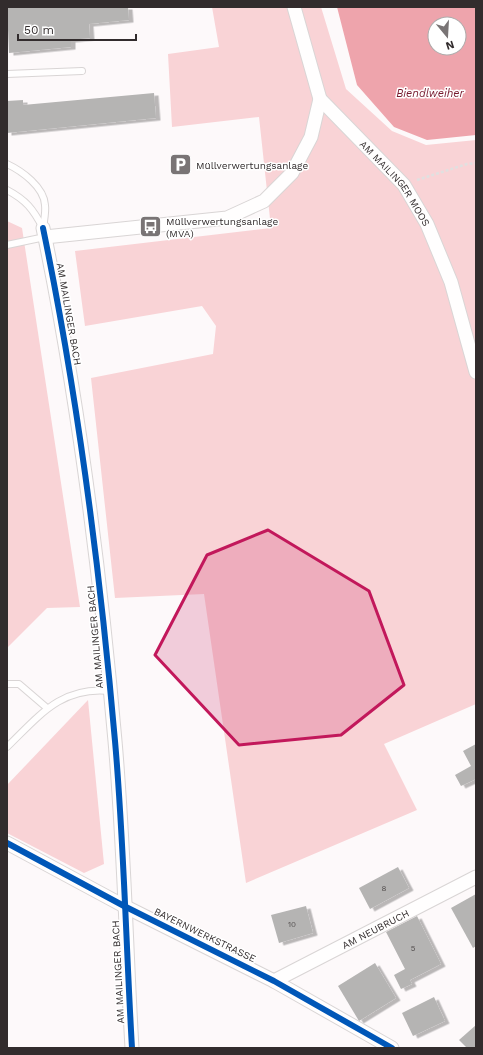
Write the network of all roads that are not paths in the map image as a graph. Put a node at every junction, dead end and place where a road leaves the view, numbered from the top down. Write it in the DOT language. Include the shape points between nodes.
graph roads {
  1 [pos="294,7"];
  2 [pos="82,71"];
  3 [pos="7,74"];
  4 [pos="320,99"];
  5 [pos="7,164"];
  6 [pos="7,190"];
  7 [pos="44,232"];
  8 [pos="7,245"];
  9 [pos="476,372"];
  10 [pos="7,684"];
  11 [pos="110,691"];
  12 [pos="47,708"];
  13 [pos="7,747"];
  14 [pos="7,843"];
  15 [pos="476,877"];
  16 [pos="124,906"];
  17 [pos="274,981"];
  18 [pos="132,1048"];
  19 [pos="392,1048"];
  1 -- 4 [label="street, AM MAILINGER MOOS"];
  2 -- 3 [label="lane"];
  4 -- 7 [label="street" via="311,137 292,173 264,201 228,218"];
  4 -- 9 [label="street, AM MAILINGER MOOS" via="404,185 427,224 451,282"];
  5 -- 7 [label="lane" via="26,174 40,191 45,204"];
  6 -- 7 [label="lane" via="19,196 32,208"];
  7 -- 8 [label="lane"];
  7 -- 11 [label="street, AM MAILINGER BACH" via="77,412 99,574"];
  10 -- 12 [label="lane" via="19,684"];
  11 -- 12 [label="lane" via="96,690 72,694"];
  11 -- 16 [label="street, AM MAILINGER BACH"];
  12 -- 13 [label="lane"];
  14 -- 16 [label="street, BAYERNWERKSTRASSE"];
  15 -- 17 [label="street, AM NEUBRUCH"];
  16 -- 17 [label="street, BAYERNWERKSTRASSE"];
  16 -- 18 [label="street, AM MAILINGER BACH"];
  17 -- 19 [label="street, BAYERNWERKSTRASSE"];
}
